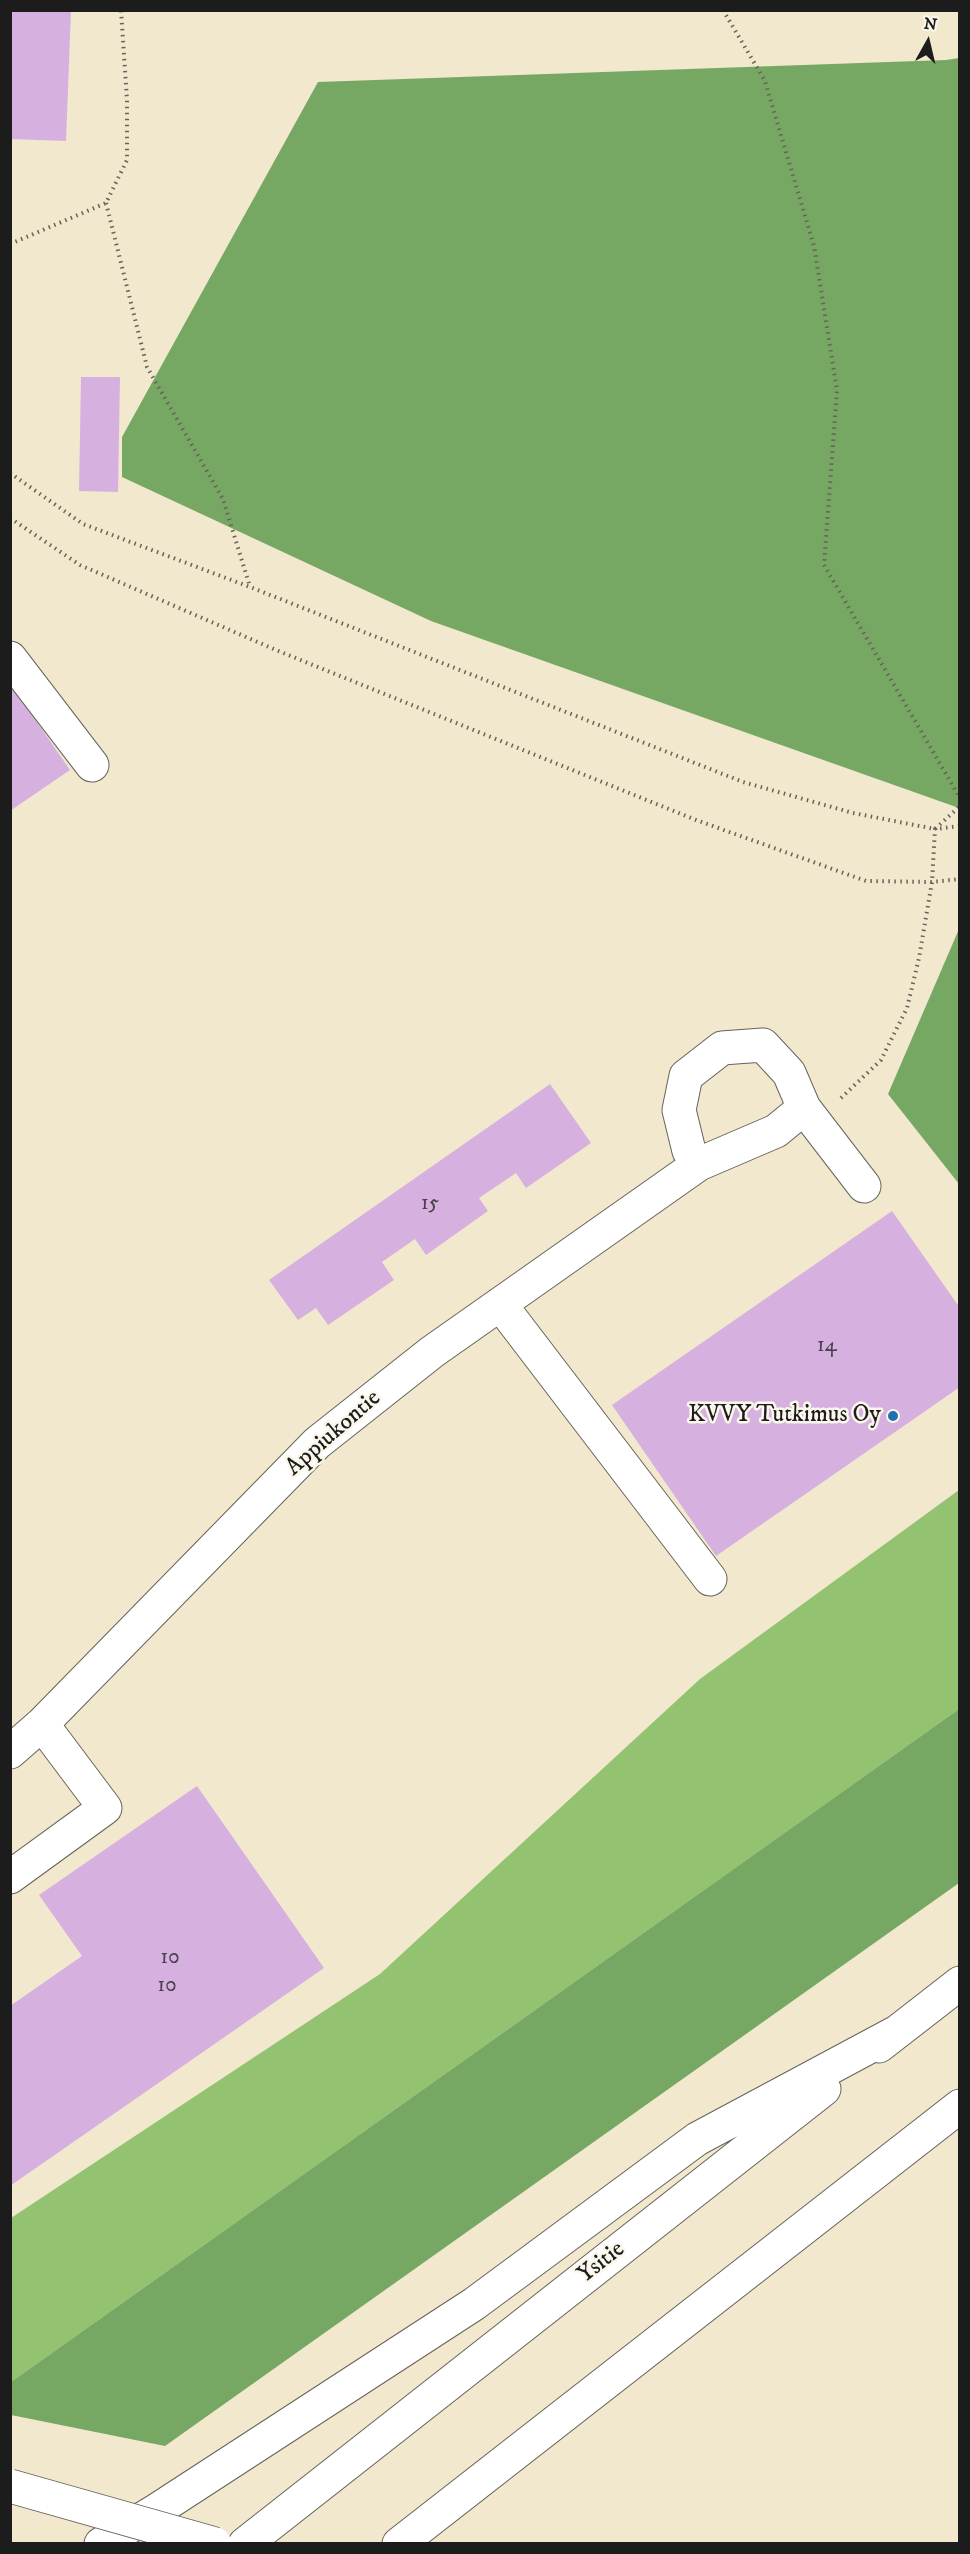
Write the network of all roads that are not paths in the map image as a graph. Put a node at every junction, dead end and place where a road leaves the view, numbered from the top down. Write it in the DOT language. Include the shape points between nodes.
graph roads {
  1 [pos="10,658"];
  2 [pos="92,765"];
  3 [pos="804,1108"];
  4 [pos="699,1164"];
  5 [pos="864,1186"];
  6 [pos="500,1304"];
  7 [pos="710,1579"];
  8 [pos="42,1724"];
  9 [pos="10,1752"];
  10 [pos="10,1877"];
  11 [pos="960,1983"];
  12 [pos="895,2033"];
  13 [pos="960,2106"];
  14 [pos="10,2486"];
  15 [pos="101,2544"];
  16 [pos="215,2544"];
  17 [pos="245,2544"];
  18 [pos="399,2544"];
  1 -- 2 [label="main road"];
  3 -- 4 [label="main road, Appiukontie" via="776,1131"];
  3 -- 4 [label="main road" via="789,1073 763,1045 722,1048 686,1076 679,1110 689,1151"];
  3 -- 5 [label="main road"];
  4 -- 6 [label="main road, Appiukontie"];
  6 -- 7 [label="main road"];
  6 -- 8 [label="main road, Appiukontie" via="317,1443"];
  8 -- 9 [label="main road, Appiukontie"];
  8 -- 10 [label="main road" via="105,1808"];
  11 -- 12 [label="main road, Ysitie"];
  12 -- 15 [label="main road" via="697,2139 474,2304"];
  12 -- 17 [label="main road, Ysitie"];
  13 -- 18 [label="main road"];
  14 -- 16 [label="main road, bridge"];
}
